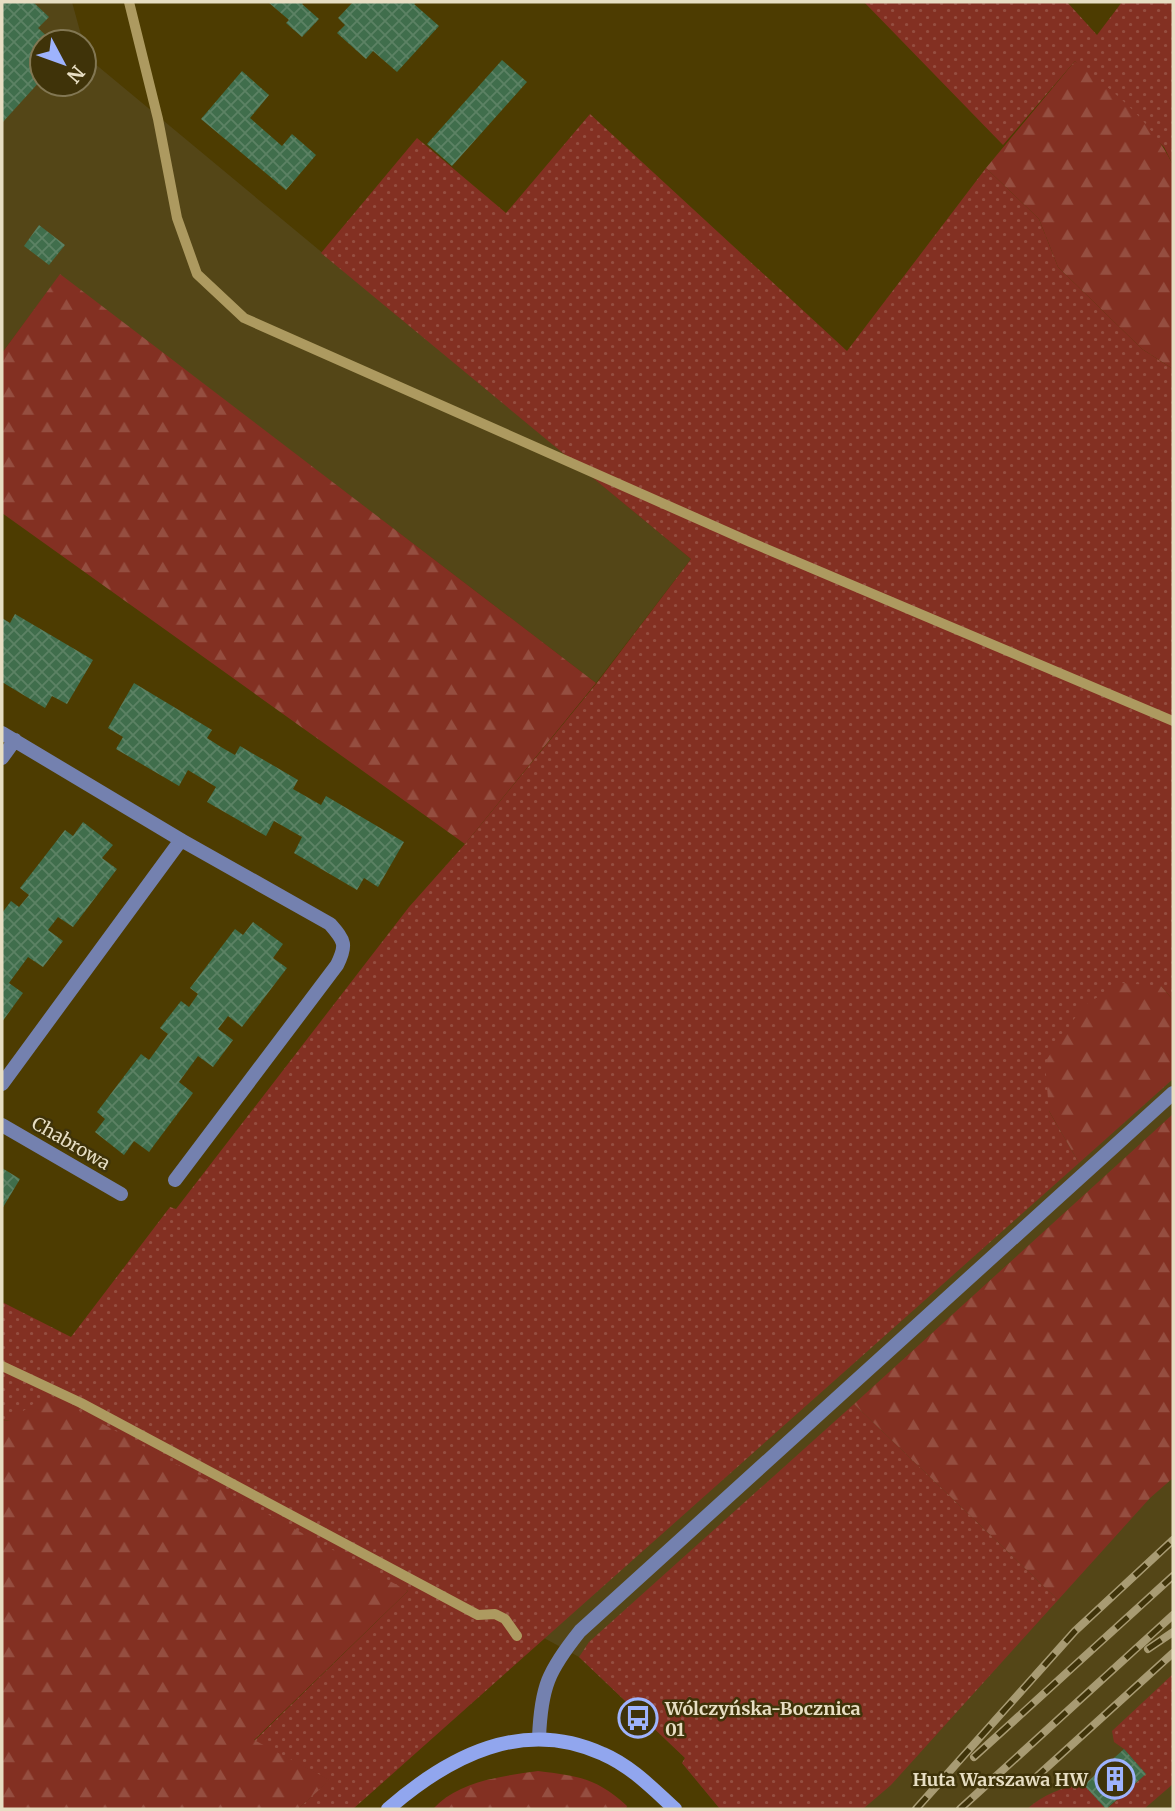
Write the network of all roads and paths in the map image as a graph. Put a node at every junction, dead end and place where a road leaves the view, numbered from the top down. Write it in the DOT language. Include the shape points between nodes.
graph roads {
  1 [pos="8,736"];
  2 [pos="2,758"];
  3 [pos="181,840"];
  4 [pos="2,1084"];
  5 [pos="1173,1093"];
  6 [pos="2,1125"];
  7 [pos="175,1180"];
  8 [pos="121,1194"];
  9 [pos="539,1738"];
  10 [pos="388,1809"];
  11 [pos="676,1809"];
  1 -- 2 [label="street"];
  1 -- 3 [label="street"];
  3 -- 4 [label="street"];
  3 -- 7 [label="street" via="330,924 343,938 344,951"];
  5 -- 9 [label="street" via="580,1631 547,1679"];
  6 -- 8 [label="street, Chabrowa"];
  9 -- 10 [label="street" via="496,1744 451,1763"];
  9 -- 11 [label="street" via="562,1740 604,1754 640,1777"];
}
